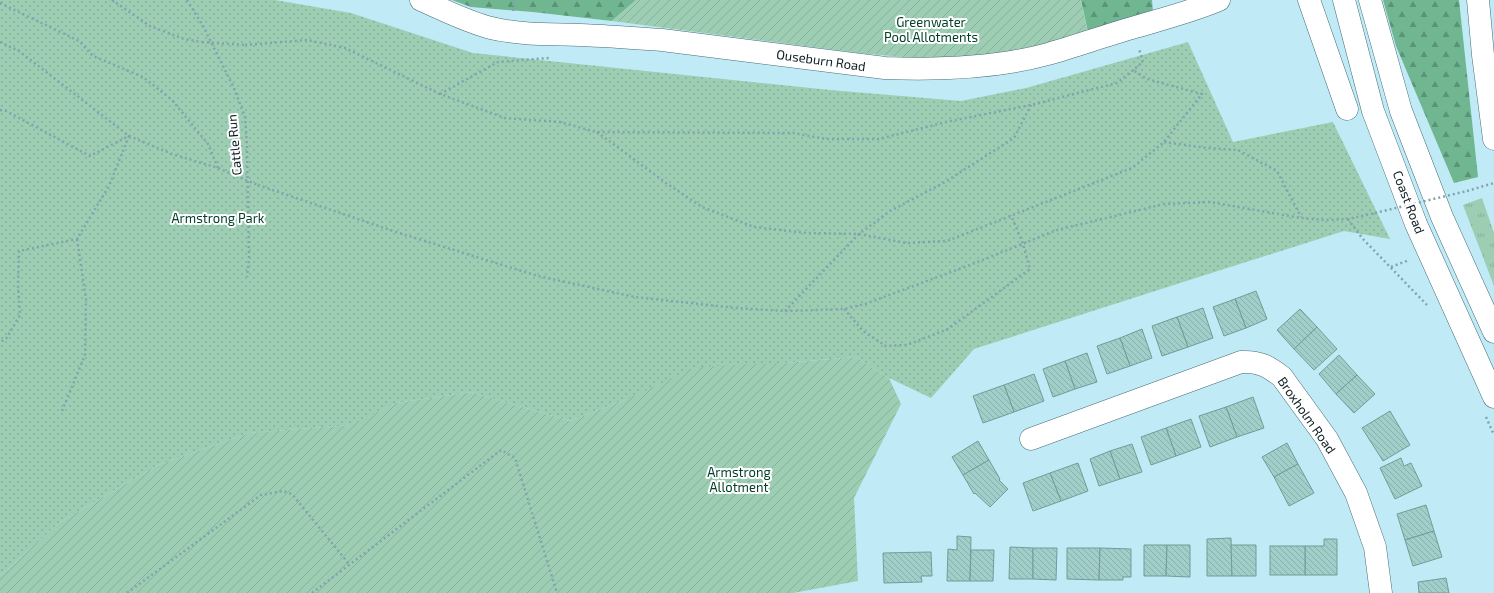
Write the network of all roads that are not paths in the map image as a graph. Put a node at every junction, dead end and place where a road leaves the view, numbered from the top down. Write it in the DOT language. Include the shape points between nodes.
graph roads {
  1 [pos="421,0"];
  2 [pos="1219,0"];
  3 [pos="1309,0"];
  4 [pos="1344,0"];
  5 [pos="1370,0"];
  6 [pos="1478,0"];
  7 [pos="1347,109"];
  8 [pos="1494,139"];
  9 [pos="1494,332"];
  10 [pos="1494,397"];
  11 [pos="1031,439"];
  12 [pos="1381,593"];
  1 -- 2 [label="main road, Ouseburn Road" via="477,24 510,31 662,40 908,69 1007,62 1047,54 1184,14"];
  3 -- 7 [label="main road"];
  4 -- 10 [label="main road, Coast Road" via="1373,110 1416,224"];
  5 -- 9 [label="main road, Coast Road" via="1401,111 1442,217"];
  6 -- 8 [label="main road"];
  11 -- 12 [label="main road, Broxholm Road" via="1241,362 1253,361 1262,364 1282,377 1327,439 1356,493 1375,547"];
}
